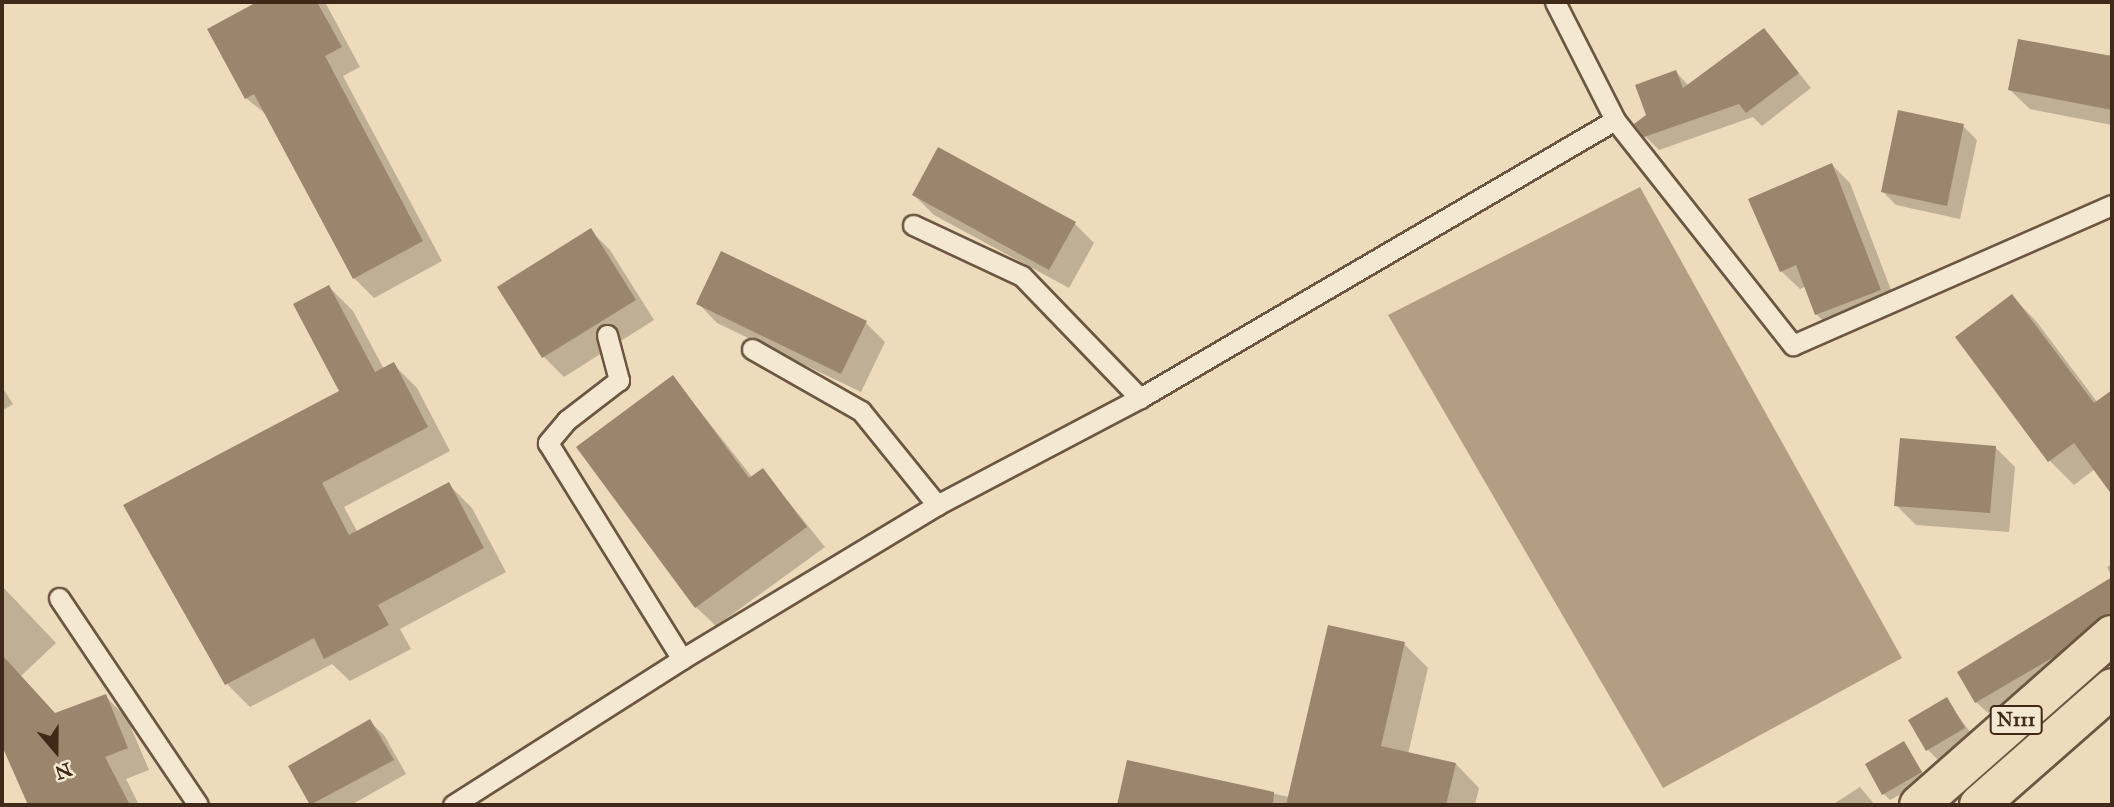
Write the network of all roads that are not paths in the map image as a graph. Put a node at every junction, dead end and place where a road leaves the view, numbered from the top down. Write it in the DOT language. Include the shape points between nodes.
graph roads {
  1 [pos="1555,2"];
  2 [pos="1615,120"];
  3 [pos="2112,205"];
  4 [pos="913,225"];
  5 [pos="607,335"];
  6 [pos="752,349"];
  7 [pos="1140,398"];
  8 [pos="937,505"];
  9 [pos="60,598"];
  10 [pos="2112,635"];
  11 [pos="682,659"];
  12 [pos="2112,688"];
  13 [pos="198,805"];
  14 [pos="453,805"];
  15 [pos="1919,805"];
  16 [pos="1979,805"];
  1 -- 2 [label="lane"];
  2 -- 3 [label="lane" via="1793,345"];
  2 -- 7 [label="lane"];
  4 -- 7 [label="lane" via="1021,276"];
  5 -- 11 [label="lane" via="619,380 567,420 548,443"];
  6 -- 8 [label="lane" via="861,411"];
  7 -- 8 [label="lane"];
  8 -- 11 [label="lane"];
  9 -- 13 [label="lane"];
  10 -- 15 [label="highway, N111"];
  11 -- 14 [label="lane"];
  12 -- 16 [label="highway, N111"];
}
